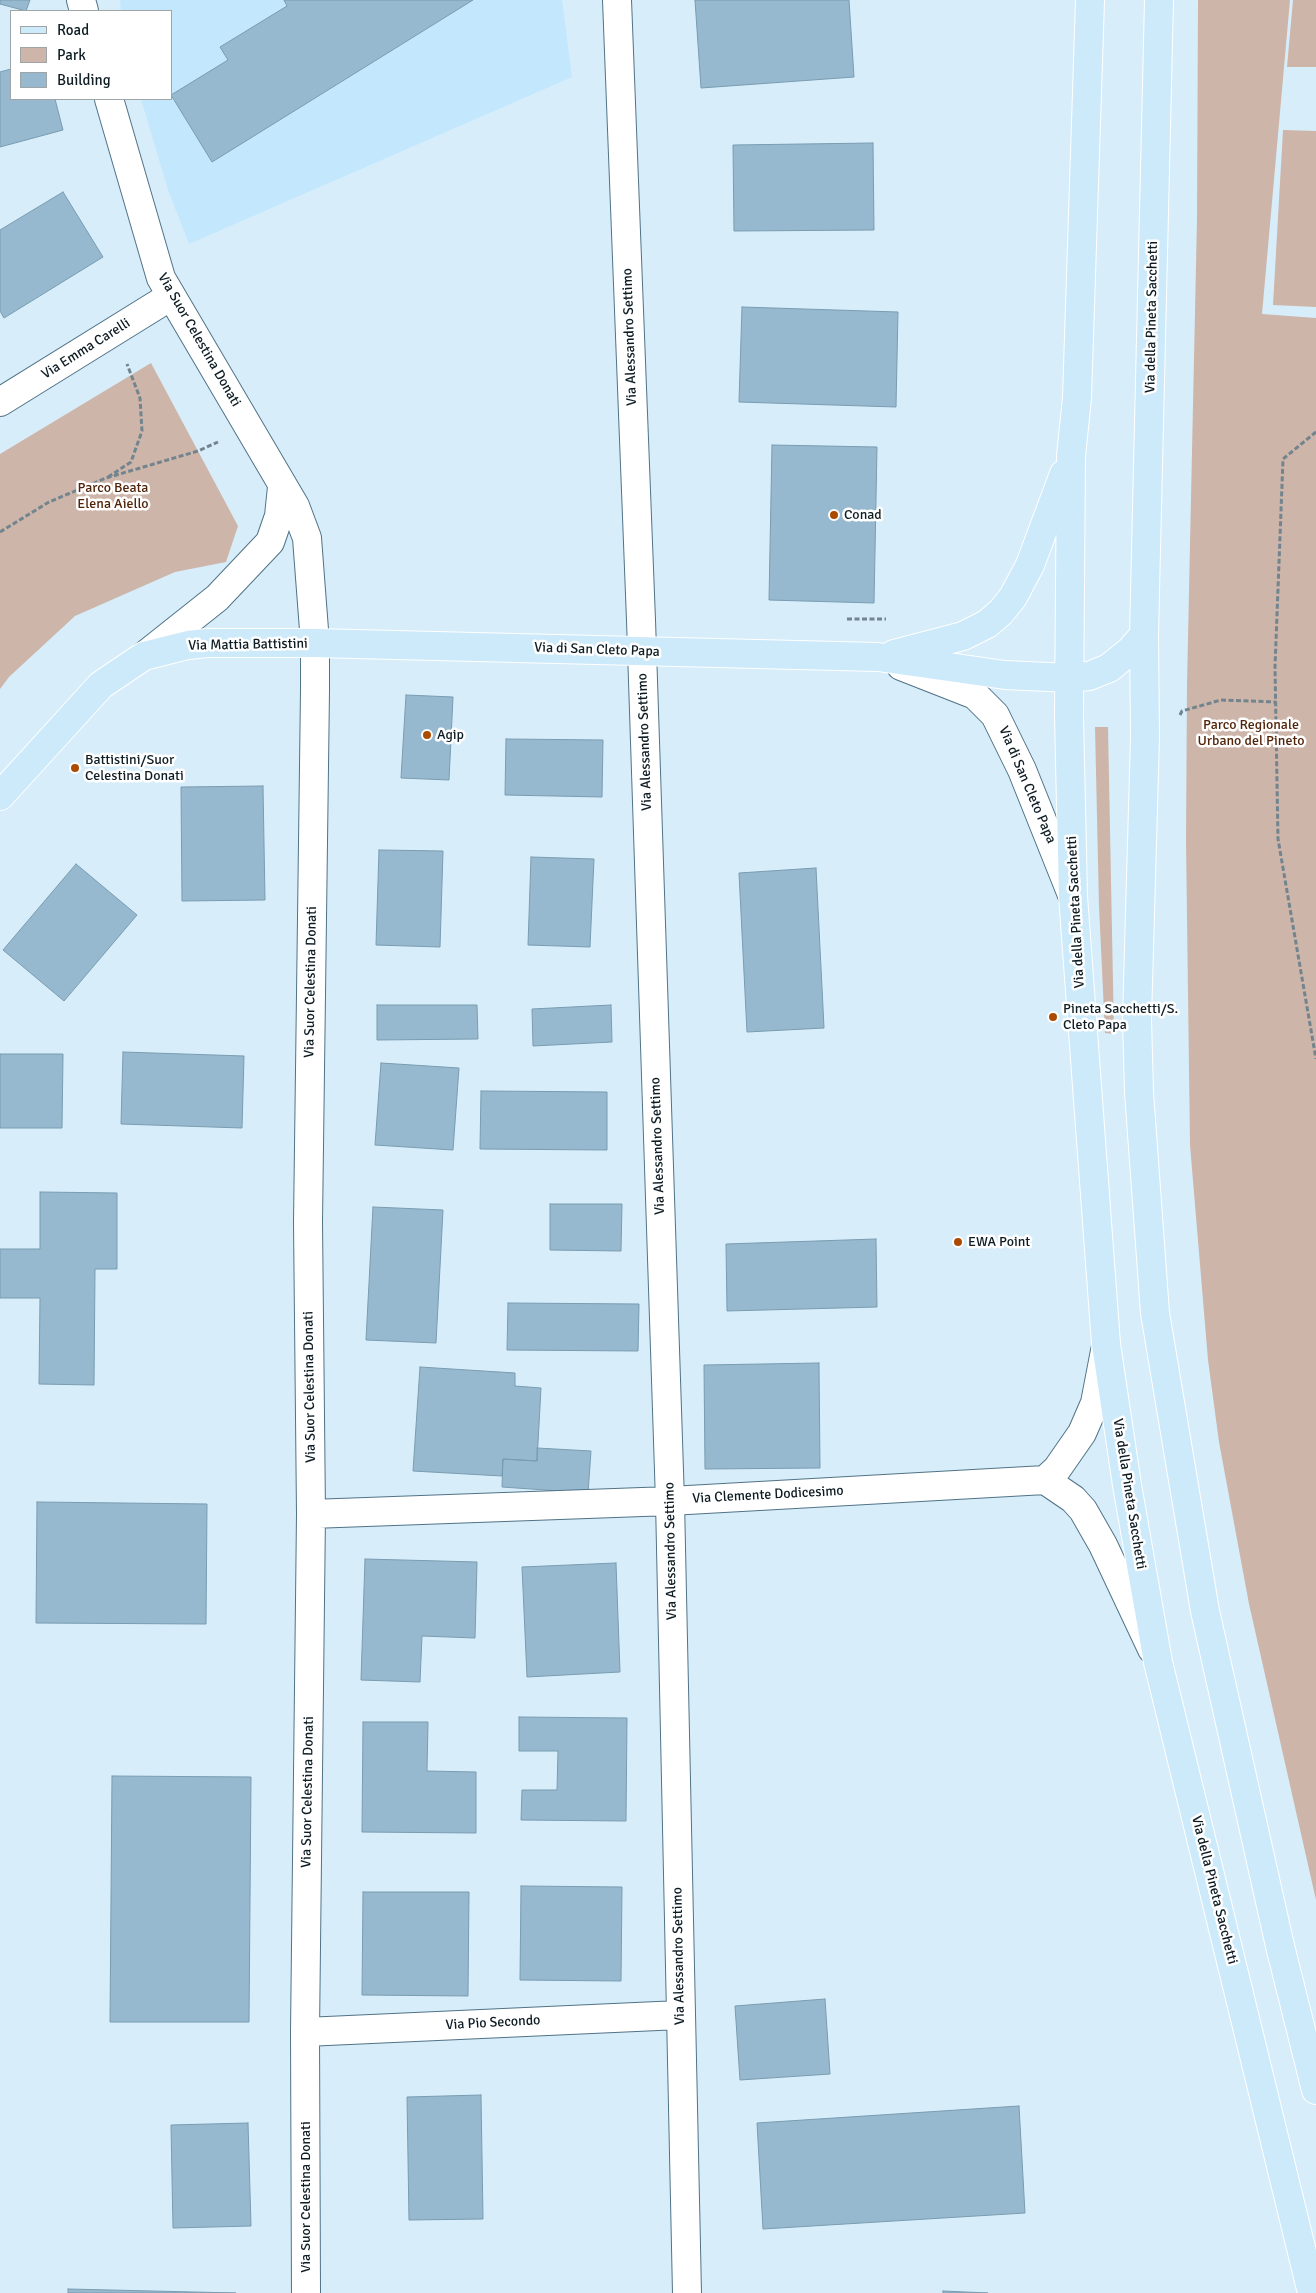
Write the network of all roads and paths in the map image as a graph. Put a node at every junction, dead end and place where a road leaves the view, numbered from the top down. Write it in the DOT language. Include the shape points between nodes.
graph roads {
  1 [pos="617,0"];
  2 [pos="1090,0"];
  3 [pos="1159,0"];
  4 [pos="109,100"];
  5 [pos="171,296"];
  6 [pos="114,332"];
  7 [pos="0,402"];
  8 [pos="250,428"];
  9 [pos="1316,432"];
  10 [pos="1071,456"];
  11 [pos="106,478"];
  12 [pos="282,487"];
  13 [pos="0,532"];
  14 [pos="1144,635"];
  15 [pos="315,643"];
  16 [pos="642,651"];
  17 [pos="144,656"];
  18 [pos="878,657"];
  19 [pos="1070,678"];
  20 [pos="1276,702"];
  21 [pos="1178,718"];
  22 [pos="0,796"];
  23 [pos="1072,896"];
  24 [pos="1316,1059"];
  25 [pos="1106,1344"];
  26 [pos="1045,1480"];
  27 [pos="670,1501"];
  28 [pos="311,1514"];
  29 [pos="1158,1662"];
  30 [pos="680,2014"];
  31 [pos="305,2032"];
  32 [pos="1316,2090"];
  33 [pos="306,2293"];
  34 [pos="687,2293"];
  35 [pos="1312,2293"];
  1 -- 16 [label="street, Via Alessandro Settimo"];
  2 -- 10 [label="main road, Via della Pineta Sacchetti" via="1078,372"];
  3 -- 14 [label="main road, Via della Pineta Sacchetti"];
  4 -- 5 [label="street, Via Suor Celestina Donati" via="158,270"];
  5 -- 6 [label="street, Via Emma Carelli"];
  5 -- 8 [label="street, Via Suor Celestina Donati"];
  6 -- 7 [label="street, Via Emma Carelli"];
  6 -- 11 [label="path" via="140,398 142,431 131,462"];
  8 -- 11 [label="path" via="198,451"];
  8 -- 12 [label="street, Via Suor Celestina Donati"];
  9 -- 20 [label="path" via="1283,459"];
  10 -- 18 [label="main road, Via della Pineta Sacchetti" via="1030,565 1001,612 987,624 963,636"];
  10 -- 19 [label="main road, Via della Pineta Sacchetti"];
  11 -- 13 [label="path" via="49,502"];
  12 -- 15 [label="street, Via Suor Celestina Donati" via="299,514 307,538"];
  12 -- 17 [label="street" via="279,516 270,542 217,598"];
  14 -- 19 [label="main road" via="1109,668 1089,676"];
  14 -- 32 [label="main road, Via della Pineta Sacchetti" via="1145,737 1137,1019 1155,1314 1206,1611 1280,1946"];
  15 -- 16 [label="main road, Via di San Cleto Papa"];
  15 -- 17 [label="main road, Via Mattia Battistini" via="207,643"];
  15 -- 28 [label="street, Via Suor Celestina Donati" via="308,1222"];
  16 -- 18 [label="main road, Via di San Cleto Papa"];
  16 -- 27 [label="street, Via Alessandro Settimo"];
  17 -- 22 [label="main road, Via Mattia Battistini" via="92,692"];
  18 -- 19 [label="main road, Via di San Cleto Papa" via="1005,675"];
  18 -- 23 [label="street, Via di San Cleto Papa" via="975,695 995,715 1022,770"];
  19 -- 23 [label="main road, Via della Pineta Sacchetti"];
  20 -- 21 [label="path" via="1221,700 1182,711"];
  20 -- 24 [label="path" via="1278,840"];
  23 -- 25 [label="main road, Via della Pineta Sacchetti"];
  25 -- 26 [label="street" via="1094,1403 1082,1433 1057,1469"];
  25 -- 29 [label="main road, Via della Pineta Sacchetti"];
  26 -- 27 [label="street, Via Clemente Dodicesimo"];
  26 -- 29 [label="street" via="1083,1510 1103,1544"];
  27 -- 28 [label="street, Via Clemente Dodicesimo"];
  27 -- 30 [label="street, Via Alessandro Settimo"];
  28 -- 31 [label="street, Via Suor Celestina Donati"];
  29 -- 35 [label="main road, Via della Pineta Sacchetti"];
  30 -- 31 [label="street, Via Pio Secondo"];
  30 -- 34 [label="street, Via Alessandro Settimo"];
  31 -- 33 [label="street, Via Suor Celestina Donati"];
}
